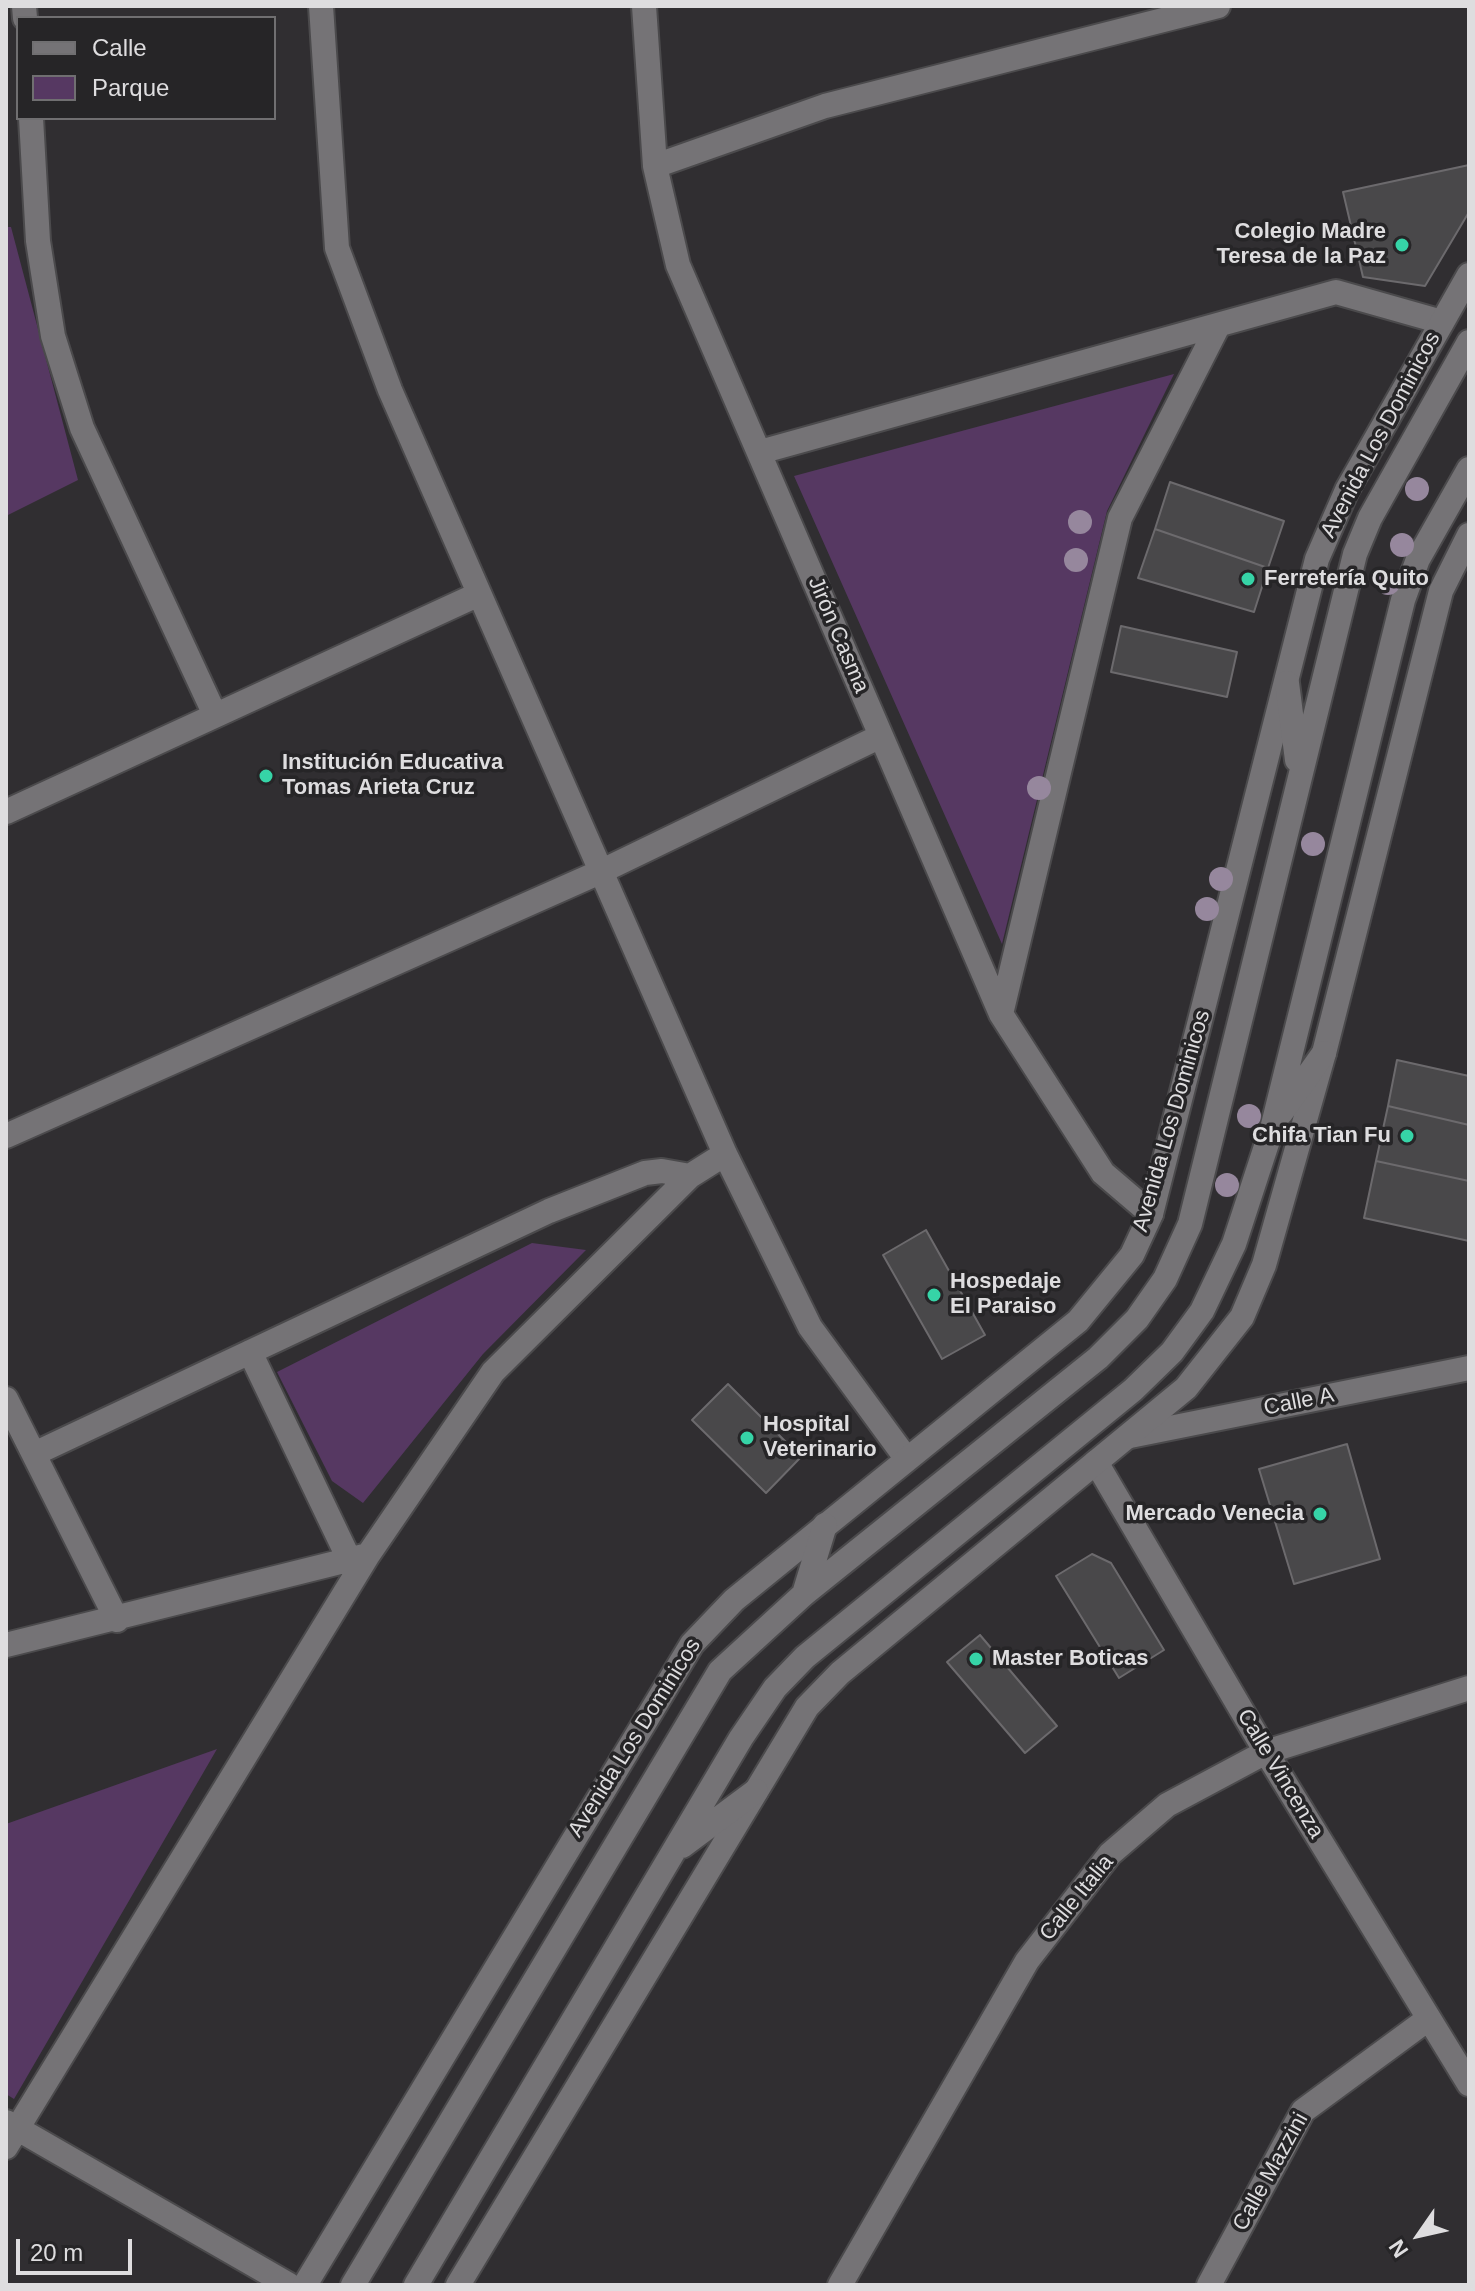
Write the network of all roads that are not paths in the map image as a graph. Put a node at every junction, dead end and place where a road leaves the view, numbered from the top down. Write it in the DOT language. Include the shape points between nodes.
graph roads {
  1 [pos="321,6"];
  2 [pos="644,6"];
  3 [pos="1218,6"];
  4 [pos="31,120"];
  5 [pos="655,166"];
  6 [pos="1469,275"];
  7 [pos="1442,322"];
  8 [pos="1218,326"];
  9 [pos="1469,342"];
  10 [pos="760,452"];
  11 [pos="1469,469"];
  12 [pos="1469,535"];
  13 [pos="479,594"];
  14 [pos="1287,683"];
  15 [pos="215,715"];
  16 [pos="881,736"];
  17 [pos="1299,774"];
  18 [pos="6,812"];
  19 [pos="600,872"];
  20 [pos="1001,1014"];
  21 [pos="1324,1053"];
  22 [pos="1273,1125"];
  23 [pos="6,1136"];
  24 [pos="725,1154"];
  25 [pos="690,1176"];
  26 [pos="1151,1214"];
  27 [pos="250,1352"];
  28 [pos="1469,1368"];
  29 [pos="6,1399"];
  30 [pos="1130,1436"];
  31 [pos="34,1454"];
  32 [pos="906,1458"];
  33 [pos="1096,1462"];
  34 [pos="825,1525"];
  35 [pos="359,1557"];
  36 [pos="804,1594"];
  37 [pos="117,1620"];
  38 [pos="6,1645"];
  39 [pos="1469,1688"];
  40 [pos="1266,1752"];
  41 [pos="756,1791"];
  42 [pos="674,1852"];
  43 [pos="1428,2019"];
  44 [pos="1469,2084"];
  45 [pos="10,2132"];
  46 [pos="289,2285"];
  47 [pos="305,2285"];
  48 [pos="353,2285"];
  49 [pos="416,2285"];
  50 [pos="458,2285"];
  51 [pos="840,2285"];
  52 [pos="1209,2285"];
  1 -- 13 [label="street" via="337,248 390,390"];
  2 -- 5 [label="street, Jirón Casma"];
  3 -- 5 [label="street" via="825,106"];
  4 -- 15 [label="street" via="38,241 58,351 82,428"];
  5 -- 10 [label="street, Jirón Casma" via="678,265"];
  6 -- 7 [label="street, Avenida Los Dominicos"];
  7 -- 8 [label="street" via="1336,292"];
  7 -- 14 [label="street, Avenida Los Dominicos" via="1335,513 1317,559"];
  8 -- 10 [label="street"];
  8 -- 20 [label="street" via="1120,518"];
  9 -- 17 [label="street, Avenida Los Dominicos" via="1363,533"];
  10 -- 16 [label="street, Jirón Casma"];
  11 -- 22 [label="street" via="1428,540 1403,600"];
  12 -- 21 [label="street" via="1441,591"];
  13 -- 15 [label="street"];
  13 -- 19 [label="street"];
  14 -- 17 [label="street"];
  14 -- 26 [label="street, Avenida Los Dominicos"];
  15 -- 18 [label="street"];
  16 -- 19 [label="street"];
  16 -- 20 [label="street, Jirón Casma"];
  17 -- 36 [label="street, Avenida Los Dominicos" via="1190,1224 1165,1279 1137,1319 1098,1358"];
  19 -- 23 [label="street"];
  19 -- 24 [label="street"];
  20 -- 26 [label="street, Jirón Casma" via="1103,1173"];
  21 -- 22 [label="street"];
  21 -- 30 [label="street" via="1264,1265 1242,1317 1186,1388"];
  22 -- 42 [label="street" via="1226,1265 1172,1352 1133,1390 790,1672 754,1716"];
  24 -- 25 [label="street"];
  24 -- 32 [label="street" via="810,1327"];
  25 -- 27 [label="street" via="662,1171 631,1177"];
  25 -- 35 [label="street" via="493,1372"];
  26 -- 32 [label="street, Avenida Los Dominicos" via="1118,1277 1078,1321"];
  27 -- 31 [label="street"];
  27 -- 35 [label="street"];
  28 -- 30 [label="street, Calle A"];
  29 -- 31 [label="street"];
  30 -- 33 [label="street"];
  31 -- 37 [label="street"];
  32 -- 34 [label="street, Avenida Los Dominicos"];
  33 -- 40 [label="street, Calle Vincenza"];
  33 -- 41 [label="street" via="822,1689"];
  34 -- 36 [label="street"];
  34 -- 47 [label="street, Avenida Los Dominicos" via="734,1600 673,1670"];
  35 -- 37 [label="street"];
  35 -- 45 [label="street"];
  36 -- 48 [label="street, Avenida Los Dominicos" via="732,1656 708,1688"];
  37 -- 38 [label="street"];
  39 -- 40 [label="street, Calle Italia"];
  40 -- 43 [label="street, Calle Vincenza"];
  40 -- 51 [label="street, Calle Italia" via="1167,1805 1110,1854 1059,1915 1027,1961"];
  41 -- 42 [label="street"];
  41 -- 50 [label="street"];
  42 -- 49 [label="street"];
  43 -- 44 [label="street, Calle Vincenza"];
  43 -- 52 [label="street, Calle Mazzini" via="1303,2111"];
  45 -- 46 [label="street"];
}
